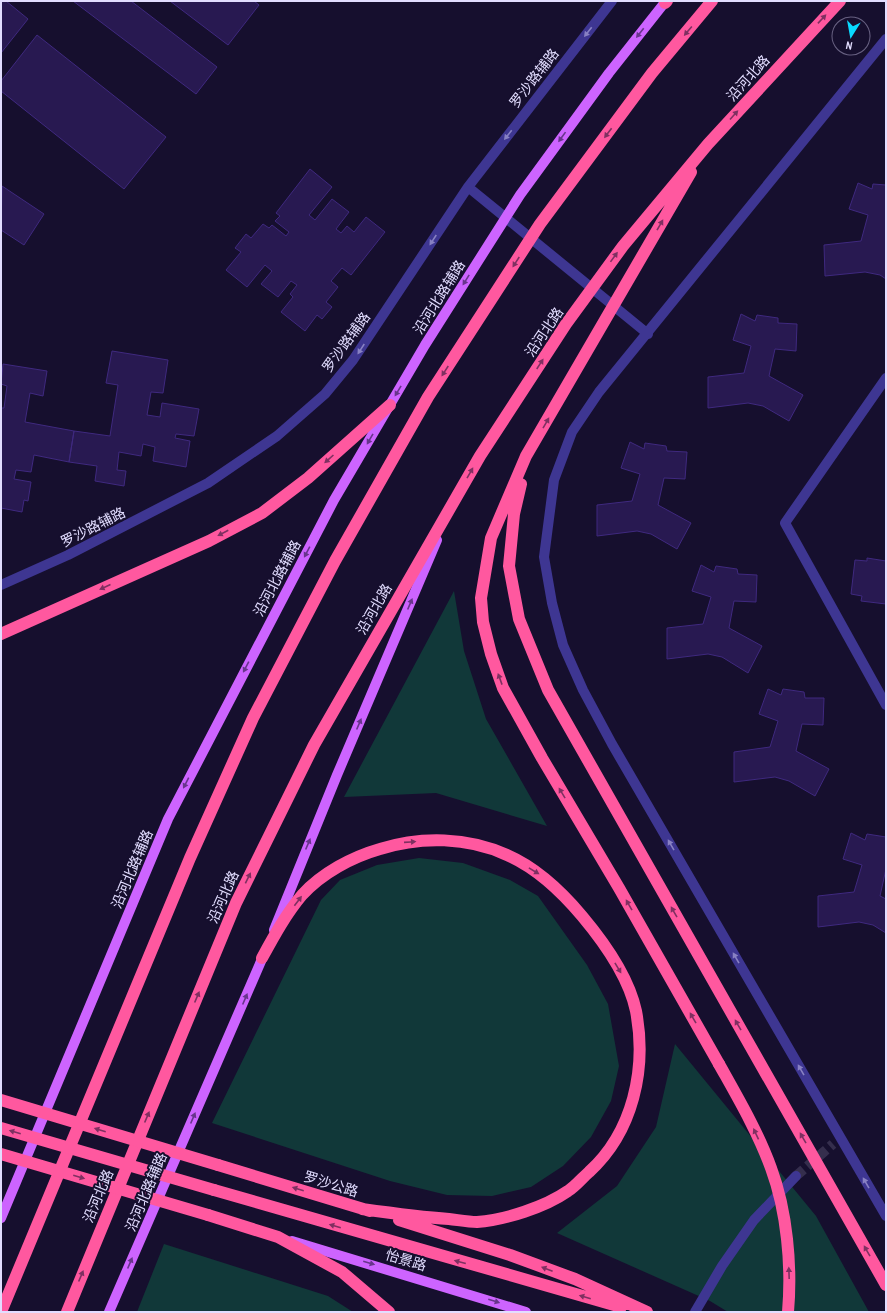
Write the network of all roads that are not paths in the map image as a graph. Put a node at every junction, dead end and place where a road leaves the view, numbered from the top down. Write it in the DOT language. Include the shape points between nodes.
graph roads {
  1 [pos="612,1"];
  2 [pos="712,1"];
  3 [pos="840,1"];
  4 [pos="666,2"];
  5 [pos="886,39"];
  6 [pos="708,144"];
  7 [pos="468,187"];
  8 [pos="648,334"];
  9 [pos="886,378"];
  10 [pos="390,405"];
  11 [pos="526,456"];
  12 [pos="451,507"];
  13 [pos="1,585"];
  14 [pos="1,634"];
  15 [pos="886,705"];
  16 [pos="262,958"];
  17 [pos="1,1100"];
  18 [pos="1,1128"];
  19 [pos="1,1154"];
  20 [pos="796,1176"];
  21 [pos="362,1209"];
  22 [pos="886,1216"];
  23 [pos="1,1218"];
  24 [pos="278,1237"];
  25 [pos="886,1285"];
  26 [pos="2,1312"];
  27 [pos="66,1312"];
  28 [pos="109,1312"];
  29 [pos="389,1312"];
  30 [pos="526,1312"];
  31 [pos="636,1312"];
  32 [pos="647,1312"];
  33 [pos="695,1312"];
  34 [pos="788,1312"];
  1 -- 7 [label="street, 罗沙路辅路, one-way"];
  2 -- 26 [label="highway, one-way" via="652,73 540,224 428,398 335,561 252,718 187,865"];
  6 -- 3 [label="highway, 沿河北路, one-way"];
  4 -- 10 [label="main road, 沿河北路辅路, one-way" via="609,73 520,194"];
  5 -- 8 [label="street"];
  11 -- 6 [label="highway, one-way"];
  12 -- 6 [label="highway, 沿河北路, one-way" via="480,456 571,318 623,246"];
  7 -- 8 [label="street"];
  7 -- 13 [label="street, 罗沙路辅路, one-way" via="353,360 325,394 276,436 208,483 68,555"];
  22 -- 8 [label="street, one-way" via="837,1141 582,690 563,645 544,557 554,480 572,432 599,392"];
  9 -- 15 [label="street" via="785,523"];
  10 -- 14 [label="highway, one-way" via="308,478 262,512 209,541"];
  10 -- 23 [label="main road, 沿河北路辅路, one-way" via="334,500 168,819"];
  25 -- 11 [label="highway, one-way" via="548,690 519,619 509,566 514,514"];
  34 -- 11 [label="highway, one-way, bridge" via="789,1255 783,1213 771,1168 719,1064 503,688 490,654 483,622 485,570 491,538"];
  16 -- 12 [label="main road, 沿河北路辅路, one-way"];
  27 -- 12 [label="highway, 沿河北路, one-way" via="236,903 314,745"];
  16 -- 21 [label="highway, one-way" via="285,918 303,894 331,871 361,854 400,843 438,840 471,844 507,855 544,877 570,902 598,936 623,976 636,1010 641,1054 635,1096 620,1132 599,1163 568,1191 527,1212 478,1222"];
  28 -- 16 [label="main road, 沿河北路辅路, one-way"];
  21 -- 17 [label="highway, 罗沙公路, one-way, bridge"];
  31 -- 18 [label="highway, one-way, bridge"];
  19 -- 24 [label="highway, one-way, bridge"];
  20 -- 33 [label="street" via="754,1220 722,1266"];
  32 -- 21 [label="highway, 罗沙公路, one-way" via="575,1279 510,1255"];
  24 -- 29 [label="highway" via="342,1272"];
  24 -- 30 [label="main road, 怡景路, one-way"];
}
